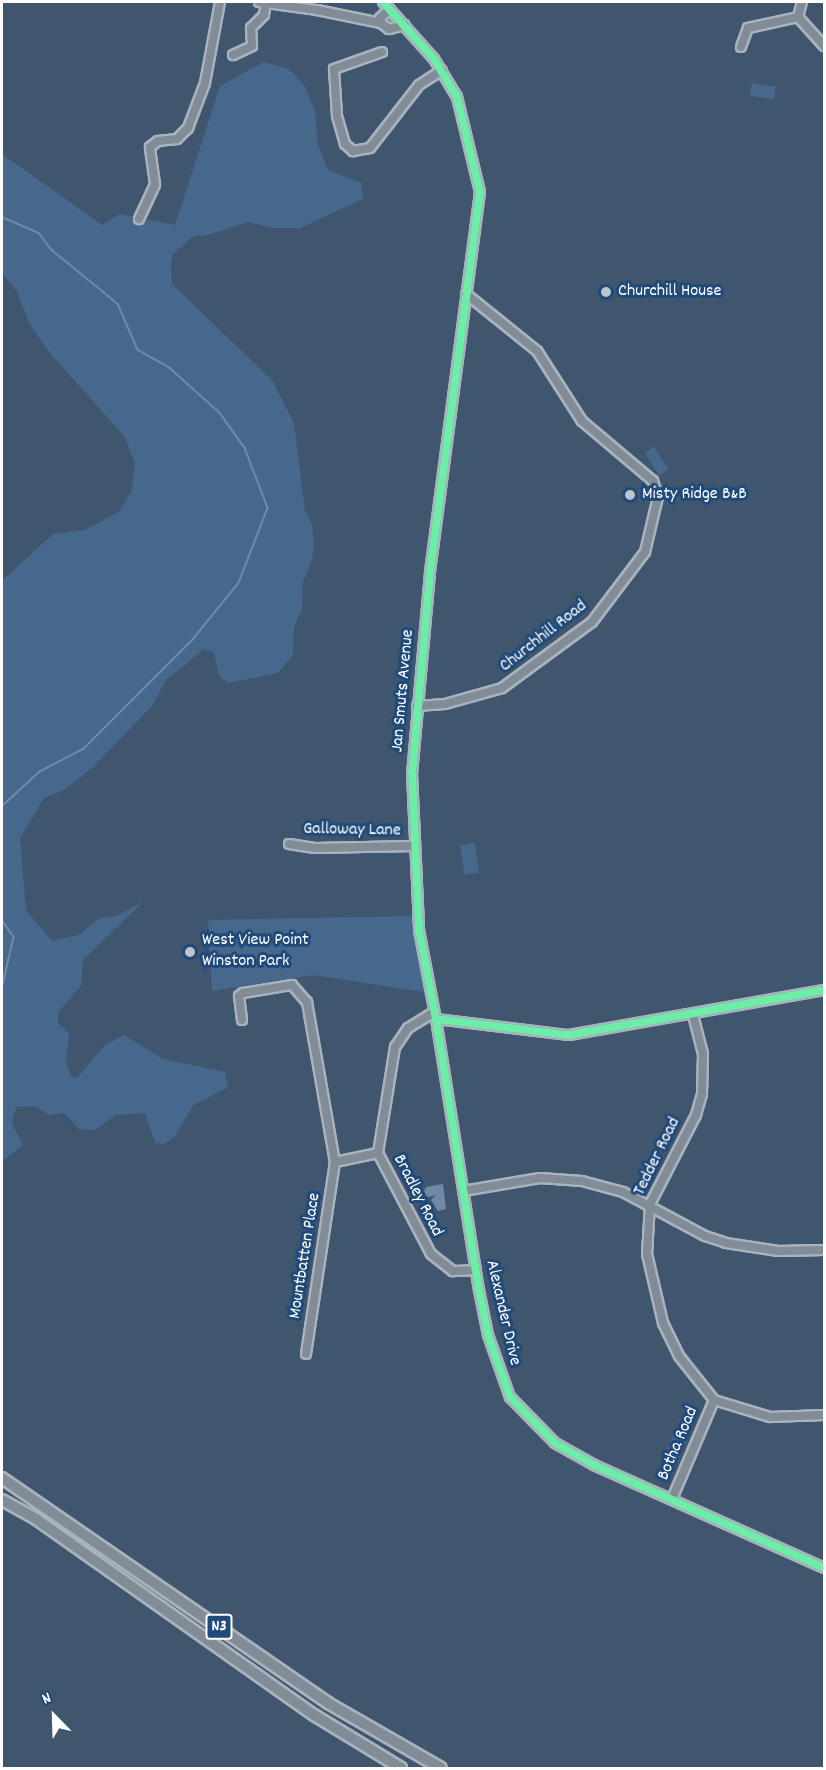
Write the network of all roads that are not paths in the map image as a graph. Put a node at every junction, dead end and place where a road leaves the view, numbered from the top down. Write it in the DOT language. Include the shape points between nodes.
graph roads {
  1 [pos="220,2"];
  2 [pos="262,2"];
  3 [pos="383,2"];
  4 [pos="802,2"];
  5 [pos="390,9"];
  6 [pos="798,17"];
  7 [pos="381,23"];
  8 [pos="405,25"];
  9 [pos="825,46"];
  10 [pos="741,47"];
  11 [pos="382,52"];
  12 [pos="233,55"];
  13 [pos="442,70"];
  14 [pos="139,219"];
  15 [pos="466,294"];
  16 [pos="417,706"];
  17 [pos="289,844"];
  18 [pos="414,846"];
  19 [pos="825,990"];
  20 [pos="693,1015"];
  21 [pos="435,1016"];
  22 [pos="242,1020"];
  23 [pos="378,1153"];
  24 [pos="335,1162"];
  25 [pos="463,1191"];
  26 [pos="650,1204"];
  27 [pos="825,1250"];
  28 [pos="476,1270"];
  29 [pos="306,1354"];
  30 [pos="714,1400"];
  31 [pos="825,1415"];
  32 [pos="2,1478"];
  33 [pos="672,1499"];
  34 [pos="2,1500"];
  35 [pos="825,1568"];
  36 [pos="401,1768"];
  37 [pos="441,1768"];
  1 -- 14 [label="street" via="205,82 188,128 177,139 158,141 150,147 155,184"];
  2 -- 7 [label="street"];
  2 -- 12 [label="street" via="264,15 251,28 252,46"];
  3 -- 5 [label="street, Jan Smuts Avenue"];
  4 -- 6 [label="street"];
  5 -- 7 [label="street" via="380,18"];
  5 -- 8 [label="street, Jan Smuts Avenue"];
  6 -- 9 [label="street"];
  6 -- 10 [label="street" via="753,25 743,33"];
  7 -- 8 [label="street" via="389,28"];
  8 -- 13 [label="street, Jan Smuts Avenue"];
  11 -- 13 [label="street" via="334,69 337,116 349,149 361,152 370,148 397,109"];
  13 -- 15 [label="street, Jan Smuts Avenue" via="457,97 479,187"];
  15 -- 16 [label="street, Jan Smuts Avenue"];
  15 -- 16 [label="street, Churchhill Road" via="537,351 582,421 653,481 658,497 645,552 592,622 502,688 445,704"];
  16 -- 18 [label="street, Jan Smuts Avenue" via="412,773"];
  17 -- 18 [label="street, Galloway Lane" via="315,848"];
  18 -- 21 [label="street, Jan Smuts Avenue" via="419,930"];
  19 -- 20 [label="street"];
  20 -- 21 [label="street" via="554,1035"];
  20 -- 26 [label="street, Tedder Road" via="703,1054 702,1094 696,1115"];
  21 -- 23 [label="street, Bradley Road" via="408,1028 395,1047"];
  21 -- 25 [label="street, Alexander Drive"];
  22 -- 24 [label="street, Mountbatten Place" via="239,996 243,993 292,985 307,1002"];
  23 -- 24 [label="street"];
  23 -- 28 [label="street, Bradley Road" via="430,1254 453,1271"];
  24 -- 29 [label="street, Mountbatten Place"];
  25 -- 26 [label="street" via="560,1178 603,1186"];
  25 -- 28 [label="street, Alexander Drive"];
  26 -- 27 [label="street" via="705,1236 739,1246 778,1251"];
  26 -- 30 [label="street, Tedder Road" via="647,1254 663,1323 679,1356"];
  28 -- 33 [label="street, Alexander Drive" via="500,1374 520,1410 555,1443"];
  30 -- 31 [label="street" via="770,1417"];
  30 -- 33 [label="street, Botha Road"];
  32 -- 37 [label="highway, N3" via="328,1703"];
  33 -- 35 [label="street, Alexander Drive"];
  34 -- 36 [label="highway, N3" via="36,1519 314,1715"];
}
